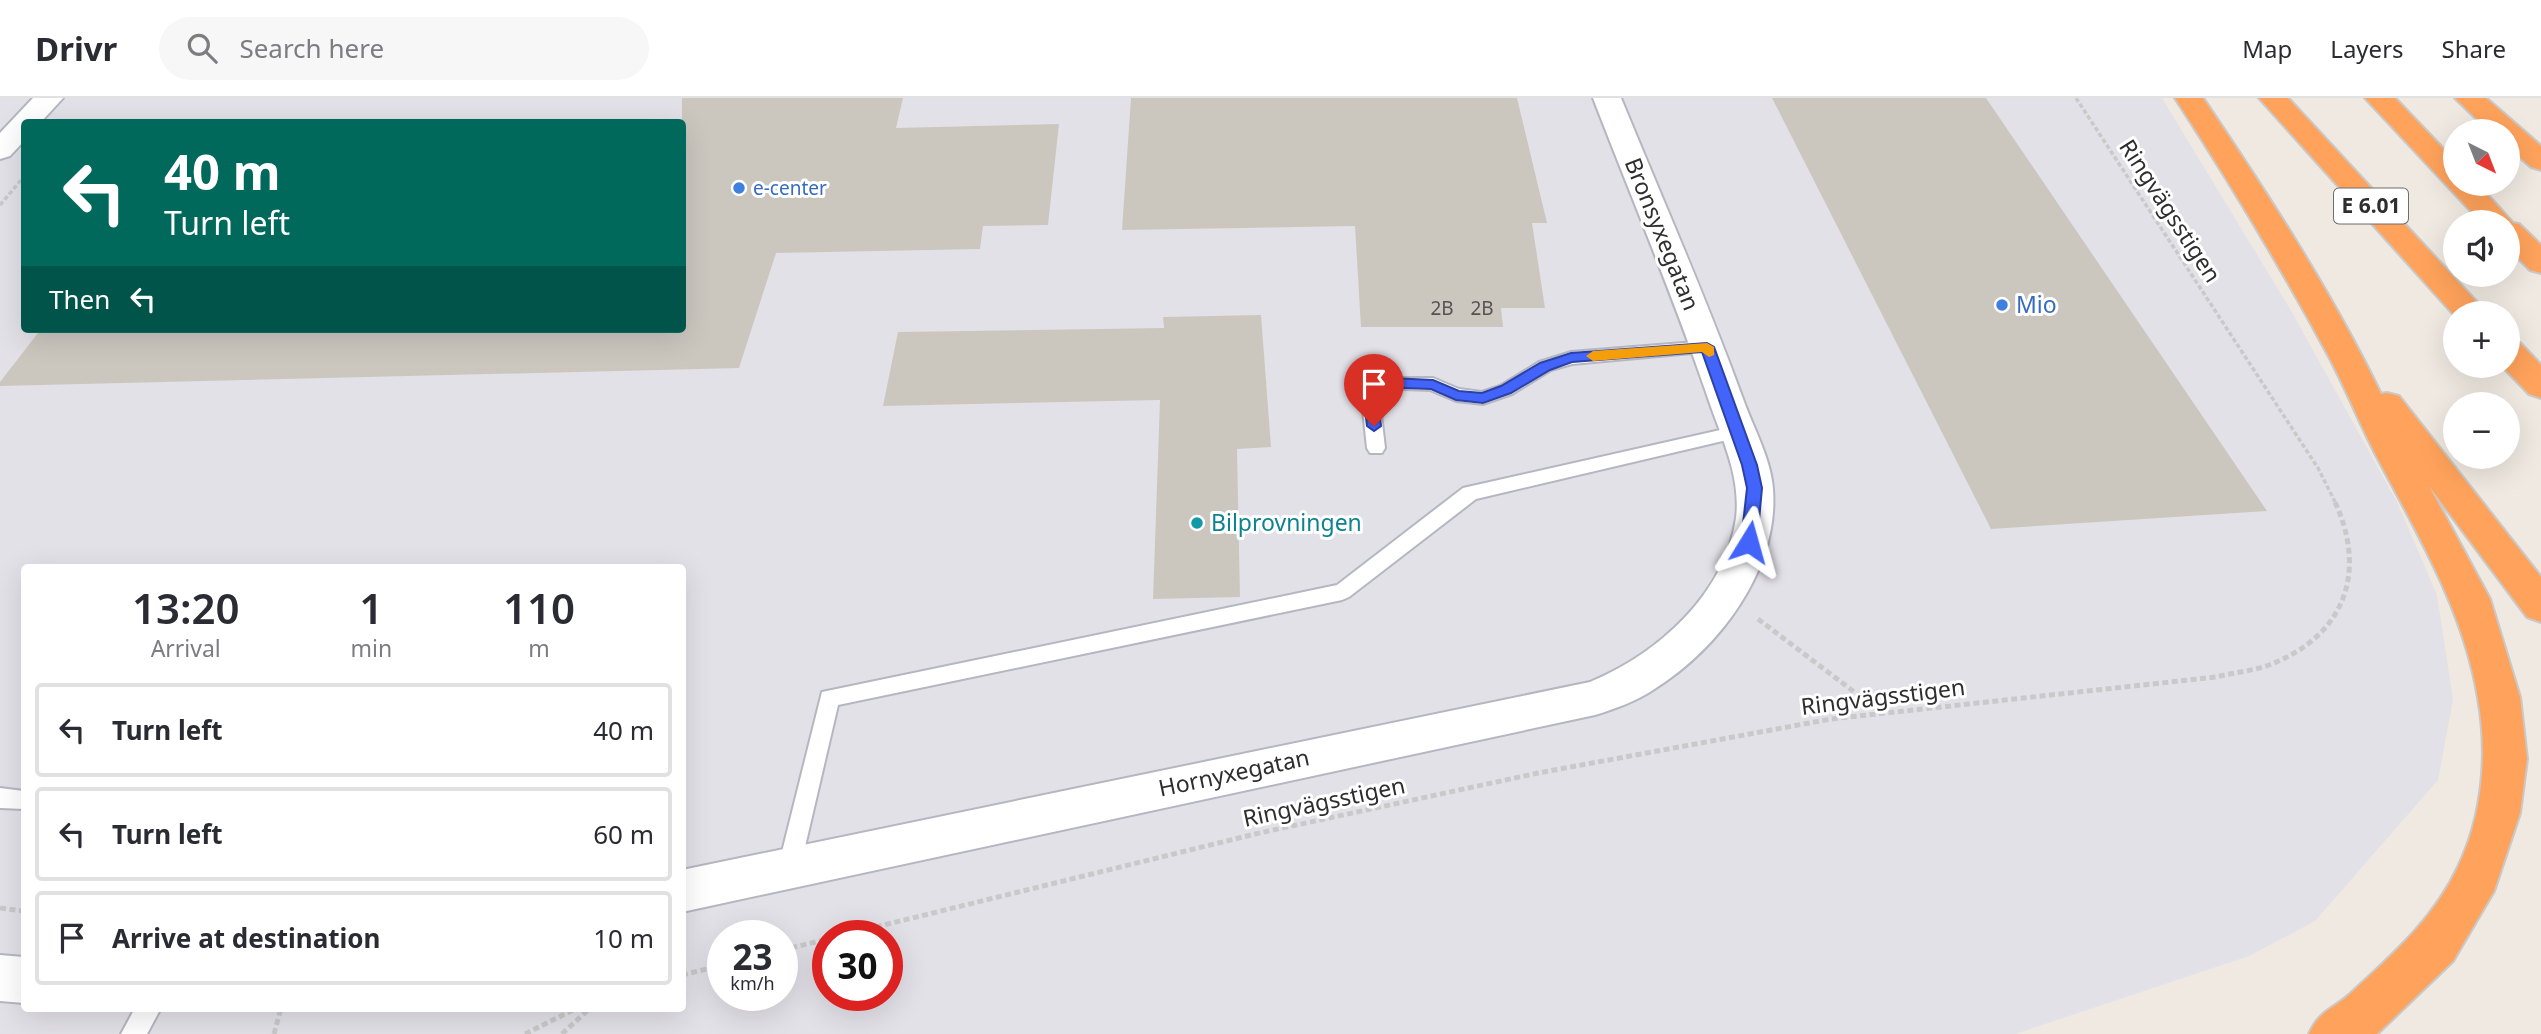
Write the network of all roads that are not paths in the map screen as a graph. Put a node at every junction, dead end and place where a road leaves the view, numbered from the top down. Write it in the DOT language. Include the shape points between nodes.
graph roads {
  1 [pos="49,98"];
  2 [pos="1607,98"];
  3 [pos="2189,98"];
  4 [pos="2273,98"];
  5 [pos="2379,98"];
  6 [pos="2469,98"];
  7 [pos="29,119"];
  8 [pos="2492,119"];
  9 [pos="21,127"];
  10 [pos="2520,143"];
  11 [pos="0,150"];
  12 [pos="2541,161"];
  13 [pos="2443,165"];
  14 [pos="2473,196"];
  15 [pos="2486,210"];
  16 [pos="2520,243"];
  17 [pos="2541,263"];
  18 [pos="2460,301"];
  19 [pos="1707,347"];
  20 [pos="2345,355"];
  21 [pos="2520,364"];
  22 [pos="2541,386"];
  23 [pos="1738,432"];
  24 [pos="1377,448"];
  25 [pos="1731,585"];
  26 [pos="2541,606"];
  27 [pos="0,798"];
  28 [pos="21,800"];
  29 [pos="789,868"];
  30 [pos="686,890"];
  31 [pos="0,978"];
  32 [pos="21,980"];
  33 [pos="147,1012"];
  34 [pos="133,1034"];
  35 [pos="2334,1034"];
  1 -- 7 [label="street"];
  2 -- 19 [label="street, Bronsyxegatan"];
  3 -- 20 [label="highway" via="2243,180"];
  4 -- 18 [label="highway, E 6.01"];
  5 -- 13 [label="highway"];
  6 -- 8 [label="highway"];
  9 -- 11 [label="street"];
  10 -- 12 [label="highway"];
  14 -- 15 [label="highway"];
  16 -- 17 [label="highway"];
  19 -- 23 [label="street, Bronsyxegatan"];
  19 -- 24 [label="lane" via="1571,358 1483,398 1456,395 1433,384 1369,382"];
  20 -- 26 [label="highway"];
  20 -- 35 [label="highway" via="2470,599 2499,697 2506,759 2498,813 2478,876 2436,945 2356,1021"];
  21 -- 22 [label="highway"];
  23 -- 25 [label="street, Bronsyxegatan" via="1755,488 1749,542"];
  23 -- 29 [label="lane" via="1470,493 1342,592 829,698"];
  25 -- 29 [label="street, Hornyxegatan" via="1674,651 1638,678 1595,698"];
  27 -- 28 [label="lane"];
  29 -- 30 [label="street, Hornyxegatan"];
  31 -- 32 [label="street"];
  33 -- 34 [label="lane"];
}
